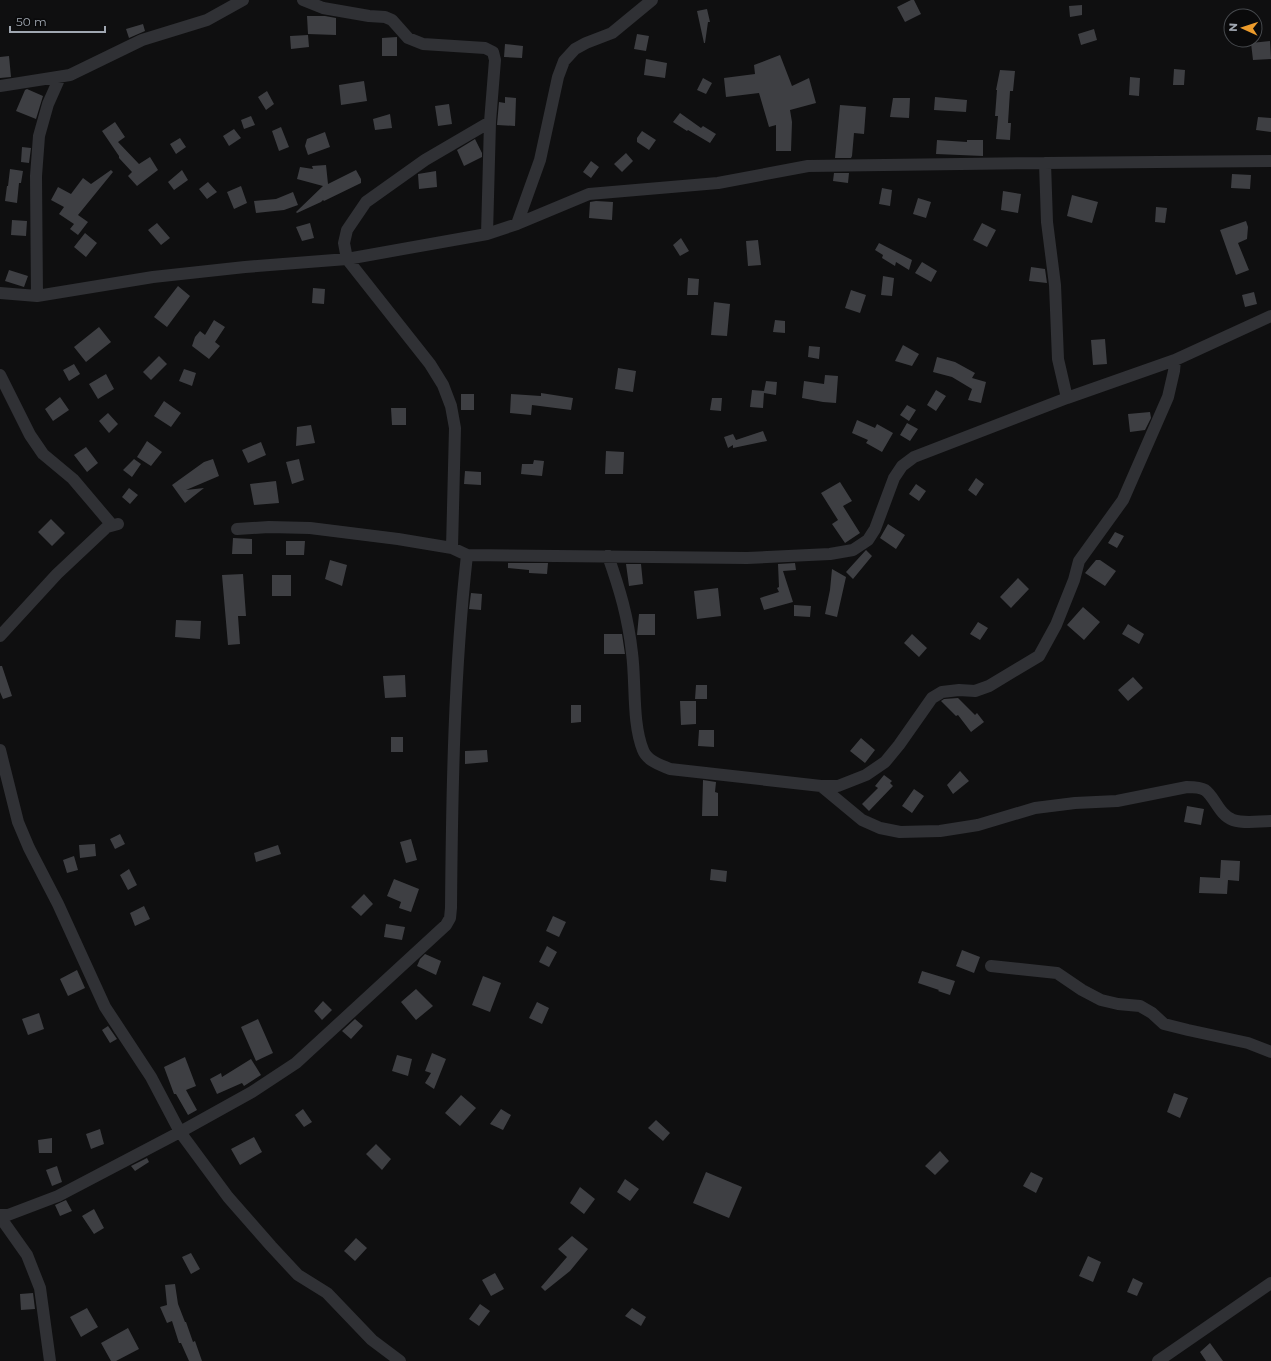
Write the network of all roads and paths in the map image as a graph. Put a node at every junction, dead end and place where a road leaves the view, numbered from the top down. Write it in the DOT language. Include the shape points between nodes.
graph roads {
  1 [pos="243,0"];
  2 [pos="303,0"];
  3 [pos="652,0"];
  4 [pos="60,78"];
  5 [pos="0,86"];
  6 [pos="490,122"];
  7 [pos="1271,161"];
  8 [pos="1045,163"];
  9 [pos="517,224"];
  10 [pos="487,234"];
  11 [pos="347,259"];
  12 [pos="0,293"];
  13 [pos="37,296"];
  14 [pos="1271,316"];
  15 [pos="1174,360"];
  16 [pos="0,374"];
  17 [pos="1067,398"];
  18 [pos="237,529"];
  19 [pos="452,548"];
  20 [pos="467,555"];
  21 [pos="608,556"];
  22 [pos="0,636"];
  23 [pos="0,750"];
  24 [pos="821,786"];
  25 [pos="1271,821"];
  26 [pos="991,966"];
  27 [pos="1271,1052"];
  28 [pos="180,1132"];
  29 [pos="0,1216"];
  30 [pos="1271,1283"];
  31 [pos="50,1361"];
  32 [pos="400,1361"];
  33 [pos="1158,1361"];
  1 -- 4 [label="street" via="207,20 142,40"];
  2 -- 6 [label="street" via="323,8 385,17 392,20 408,38 423,44 484,48 493,52 495,60"];
  3 -- 9 [label="street" via="612,33 575,49 564,61 558,77 540,160"];
  4 -- 5 [label="street"];
  4 -- 13 [label="street" via="48,104 39,136 36,176"];
  6 -- 10 [label="street"];
  6 -- 11 [label="street" via="425,160 369,200 347,230 344,243"];
  7 -- 8 [label="street"];
  8 -- 9 [label="street" via="808,166 718,183 589,194"];
  8 -- 17 [label="street" via="1058,359"];
  9 -- 10 [label="street"];
  10 -- 11 [label="street"];
  11 -- 13 [label="street" via="153,277"];
  11 -- 19 [label="street" via="430,364 443,385 451,406 455,428"];
  12 -- 13 [label="street"];
  14 -- 15 [label="street"];
  15 -- 17 [label="street"];
  15 -- 24 [label="street" via="1168,397 1123,500 1079,561 1056,625 1039,656 989,686 975,691 942,692 932,698 885,762 866,775 838,786"];
  16 -- 22 [label="street" via="30,436 43,454 73,479 115,525 107,527 57,574"];
  17 -- 21 [label="street" via="914,457 902,466 894,478 875,529 868,540 853,550 830,554 747,558"];
  18 -- 19 [label="street" via="269,526 310,528"];
  19 -- 20 [label="street"];
  20 -- 21 [label="street"];
  20 -- 28 [label="street" via="453,757 450,918 437,934 296,1063 252,1092"];
  21 -- 24 [label="street" via="628,622 633,654 637,726 643,752 670,769"];
  23 -- 28 [label="street" via="18,822 29,848 58,904 105,1007 151,1077"];
  24 -- 25 [label="street" via="862,820 880,828 900,832 940,831 978,825 1035,808 1117,801 1187,787 1205,790 1221,811 1233,820"];
  26 -- 27 [label="street" via="1057,974 1101,1000 1140,1006 1164,1024 1248,1042"];
  28 -- 29 [label="street" via="58,1196"];
  28 -- 32 [label="street" via="228,1196 298,1275 327,1293 372,1340"];
  29 -- 31 [label="street" via="27,1255 40,1288"];
  30 -- 33 [label="street"];
}
